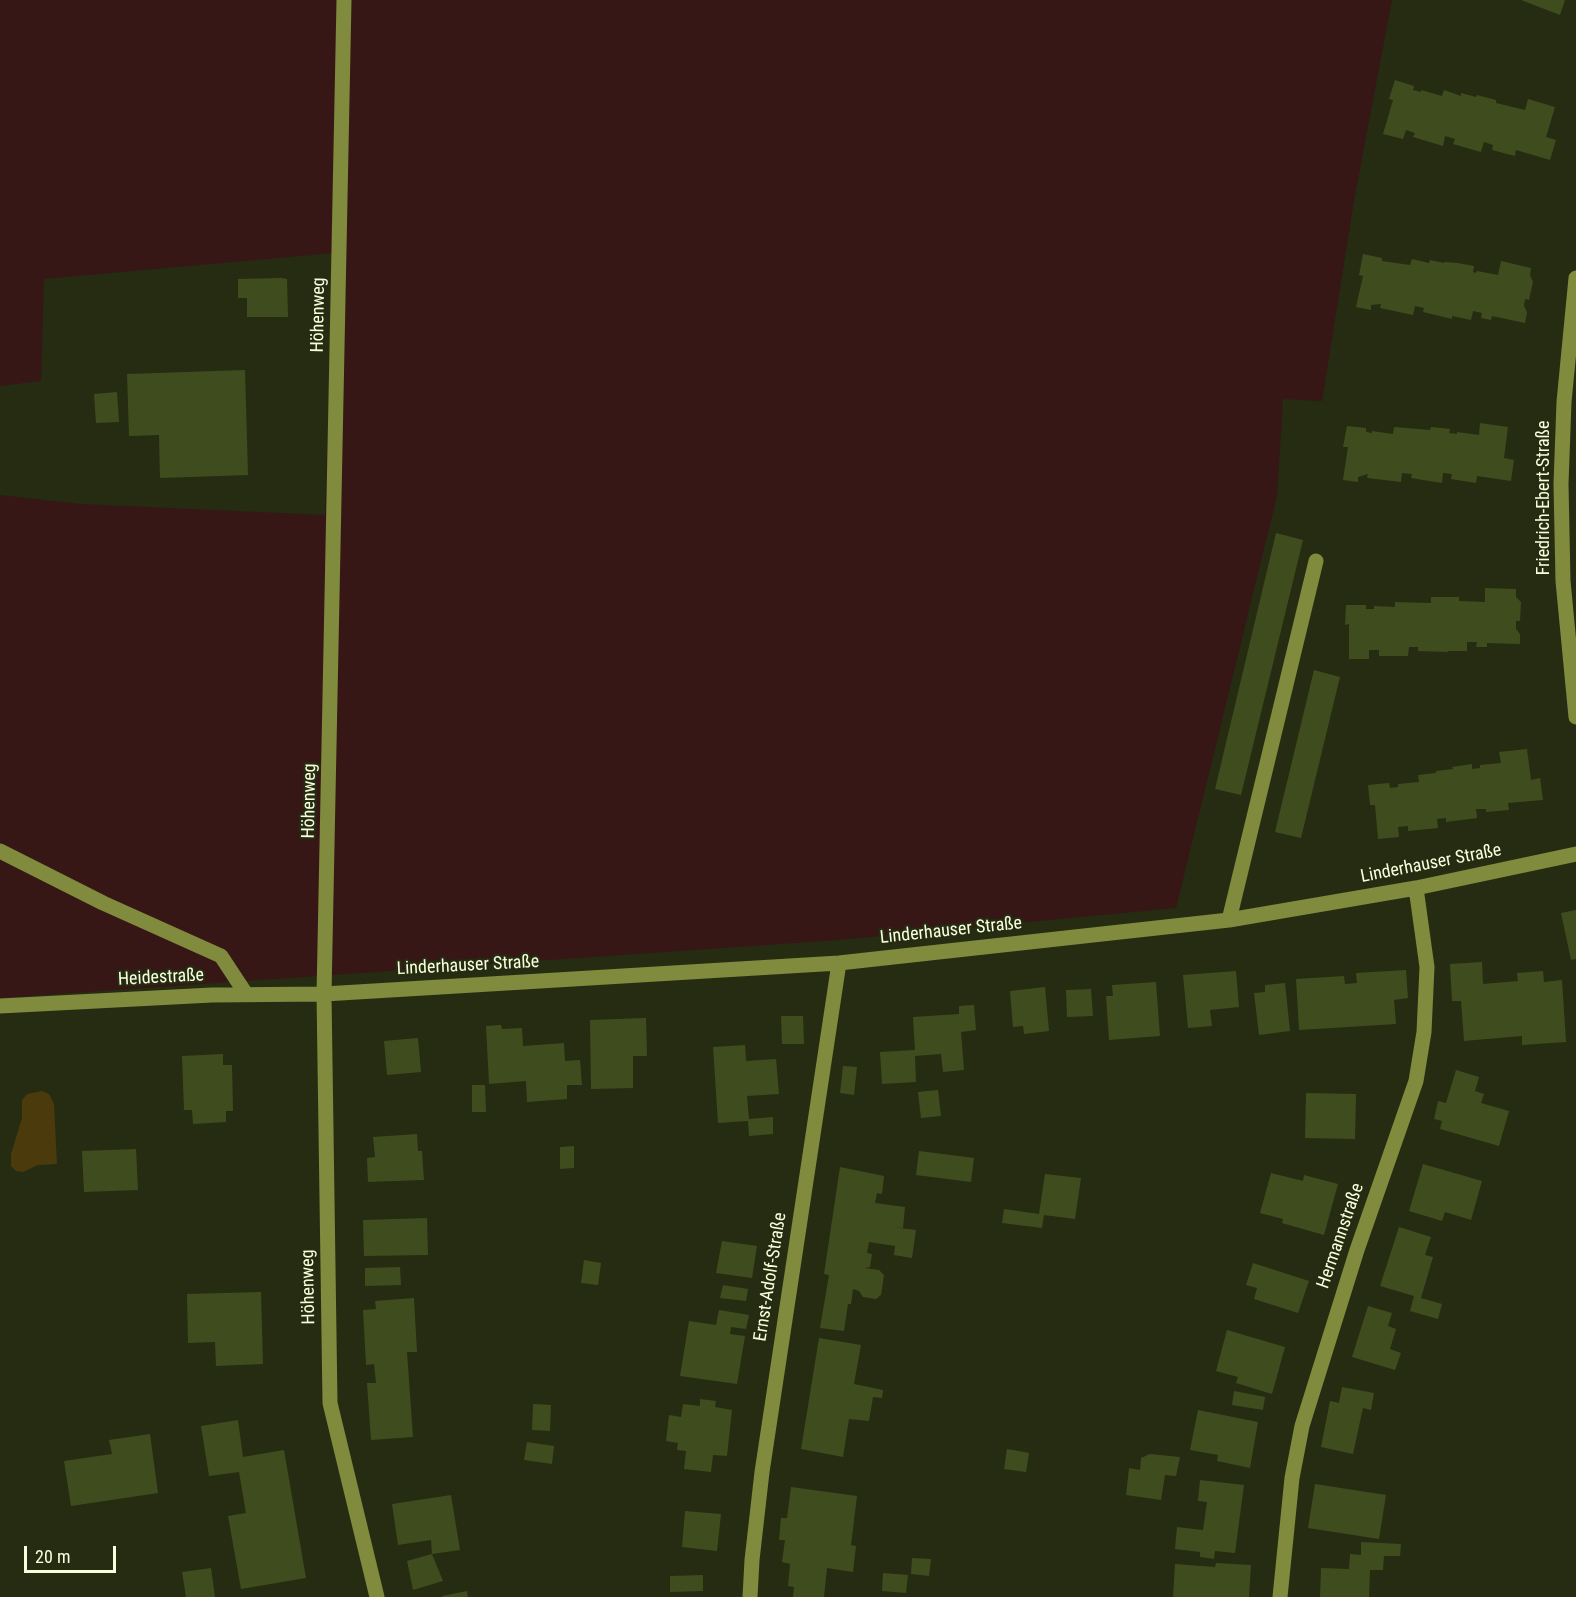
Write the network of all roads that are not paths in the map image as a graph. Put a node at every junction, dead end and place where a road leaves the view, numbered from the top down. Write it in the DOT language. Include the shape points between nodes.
graph roads {
  1 [pos="344,0"];
  2 [pos="1576,278"];
  3 [pos="1316,561"];
  4 [pos="1576,717"];
  5 [pos="0,851"];
  6 [pos="1576,854"];
  7 [pos="1416,888"];
  8 [pos="1229,920"];
  9 [pos="839,963"];
  10 [pos="246,994"];
  11 [pos="324,994"];
  12 [pos="0,1006"];
  13 [pos="377,1597"];
  14 [pos="750,1597"];
  15 [pos="1280,1597"];
  1 -- 11 [label="street, Höhenweg"];
  2 -- 4 [label="street, Friedrich-Ebert-Straße" via="1561,484 1563,581"];
  3 -- 8 [label="street"];
  5 -- 10 [label="street" via="221,956"];
  6 -- 7 [label="street, Linderhauser Straße"];
  7 -- 8 [label="street, Linderhauser Straße"];
  7 -- 15 [label="street, Hermannstraße" via="1427,967 1424,1032 1416,1081 1356,1250 1302,1426 1292,1478"];
  8 -- 9 [label="street, Linderhauser Straße"];
  9 -- 11 [label="street, Linderhauser Straße"];
  9 -- 14 [label="street, Ernst-Adolf-Straße" via="762,1472"];
  10 -- 11 [label="street, Heidestraße"];
  10 -- 12 [label="street, Heidestraße"];
  11 -- 13 [label="street, Höhenweg" via="330,1403"];
}
